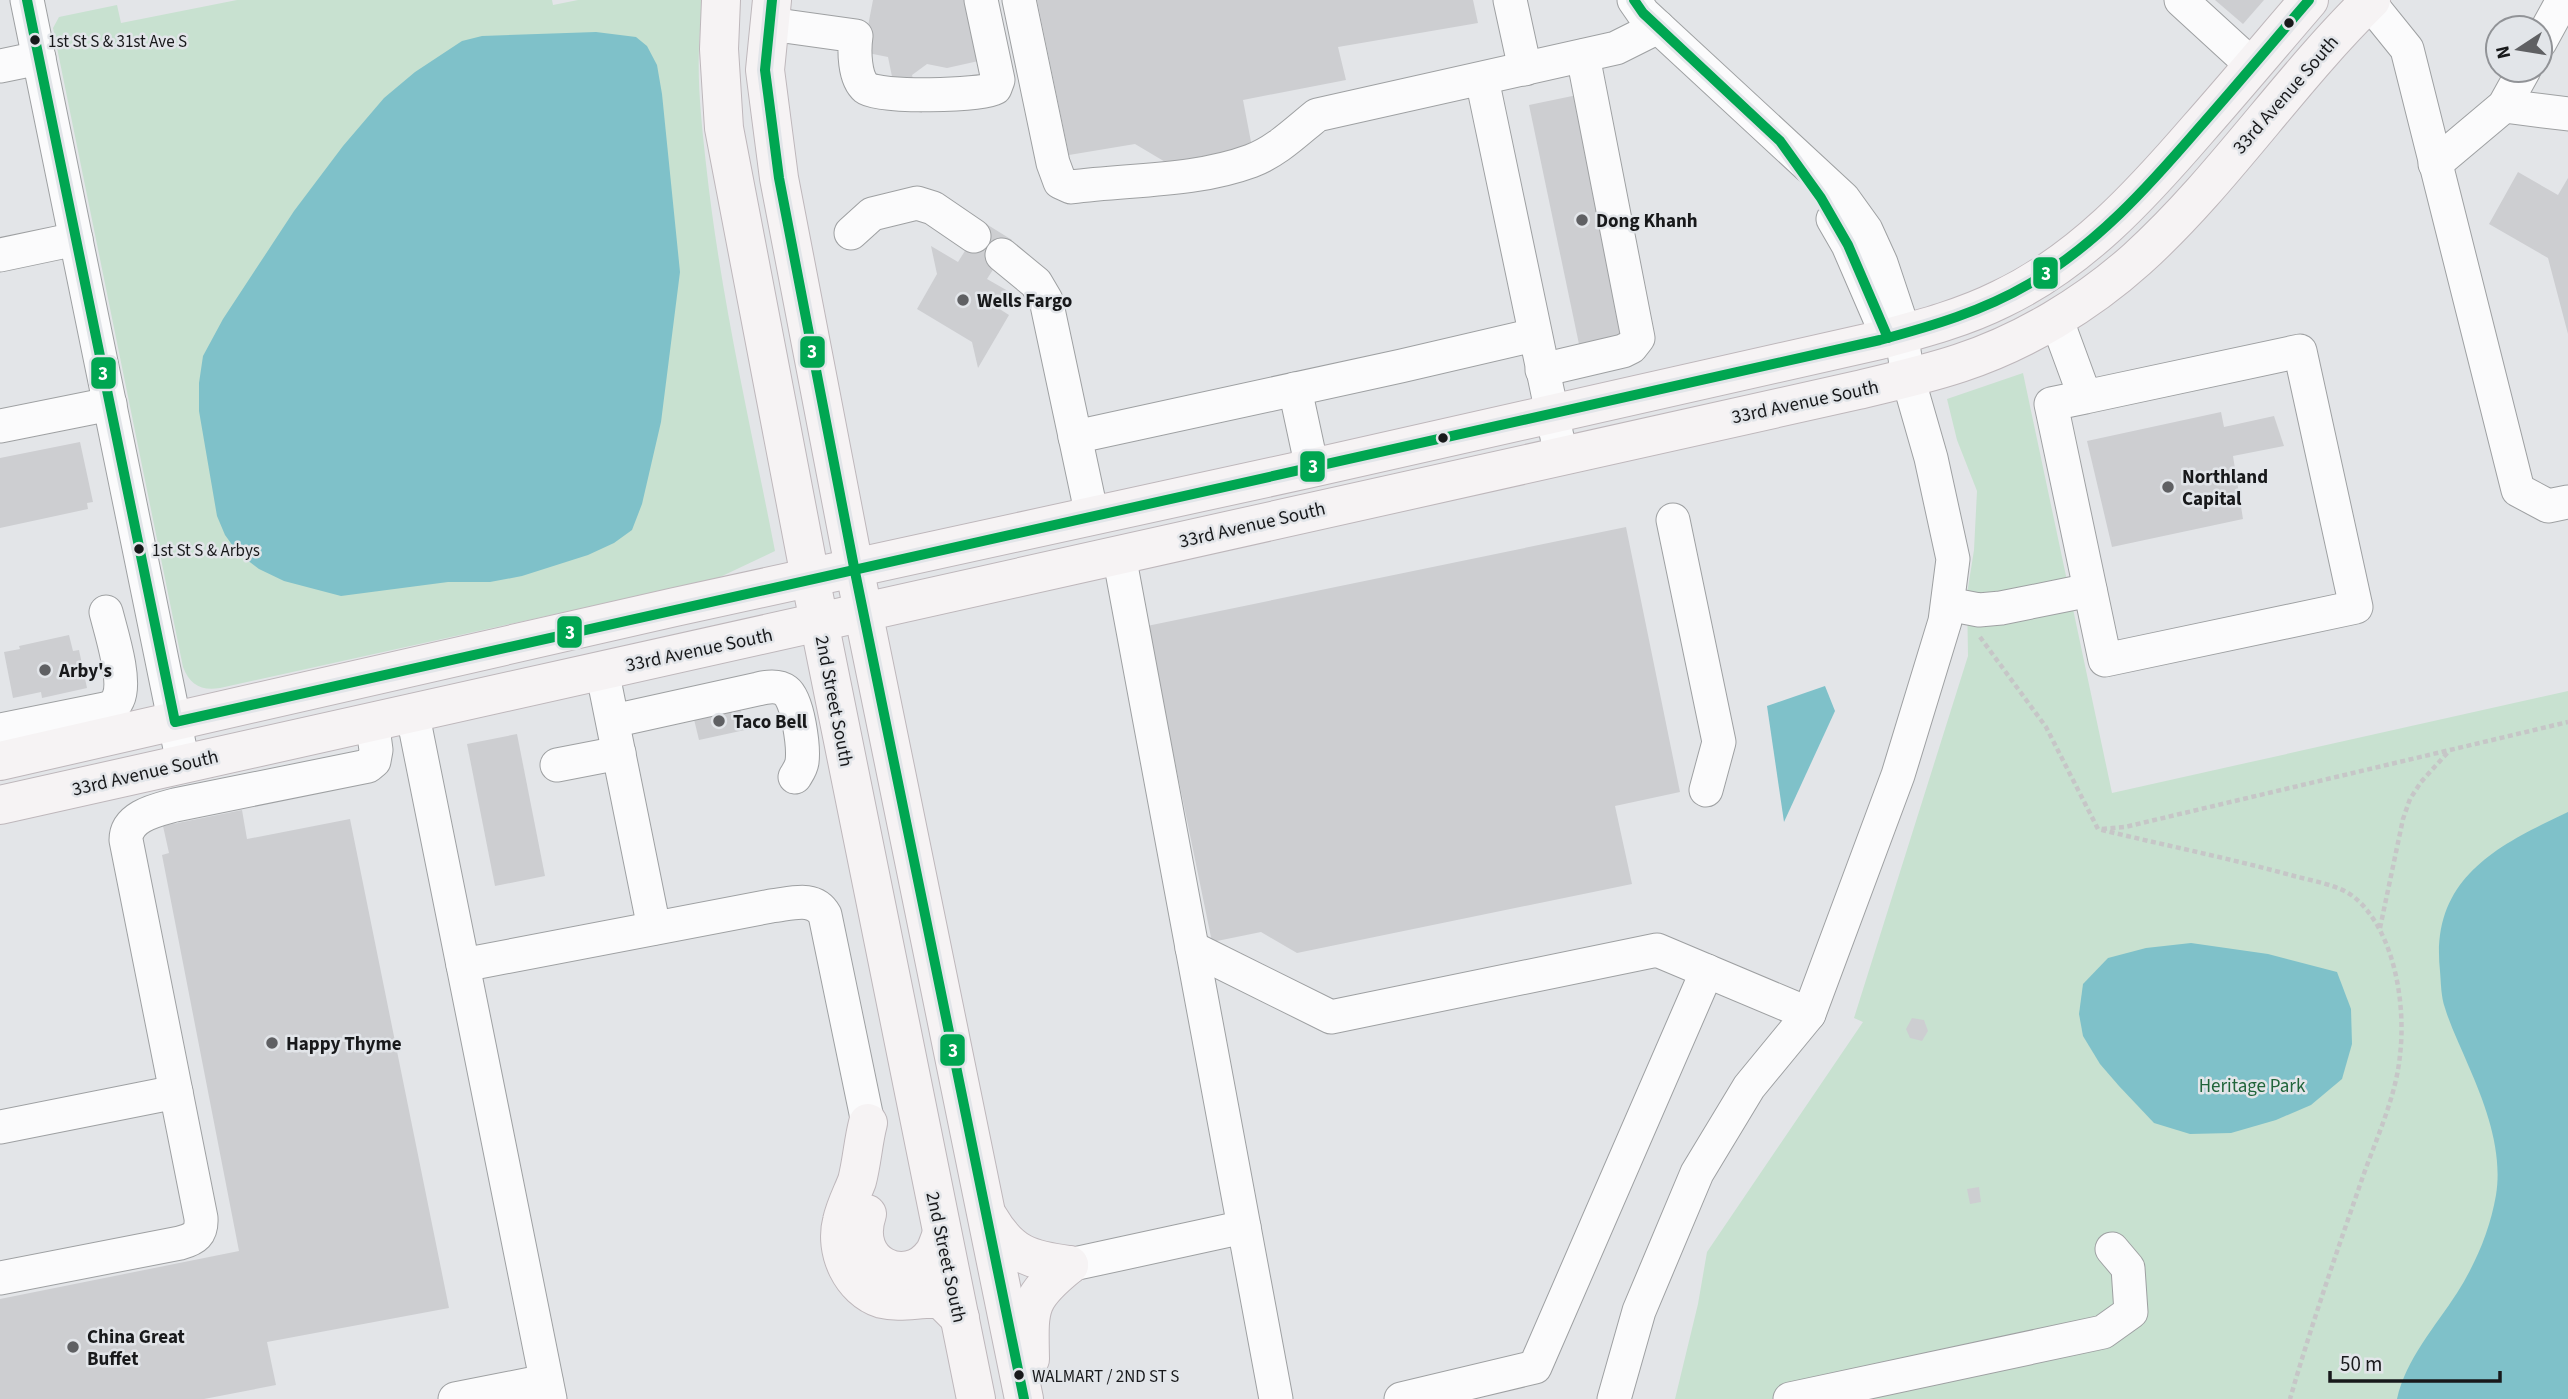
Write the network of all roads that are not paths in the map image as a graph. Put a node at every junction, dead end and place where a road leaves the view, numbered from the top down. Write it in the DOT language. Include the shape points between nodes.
graph roads {
  1 [pos="27,0"];
  2 [pos="720,0"];
  3 [pos="981,0"];
  4 [pos="1019,0"];
  5 [pos="1510,0"];
  6 [pos="1634,0"];
  7 [pos="2181,0"];
  8 [pos="2309,0"];
  9 [pos="2563,0"];
  10 [pos="2370,1"];
  11 [pos="771,12"];
  12 [pos="2554,16"];
  13 [pos="1658,27"];
  14 [pos="1583,56"];
  15 [pos="39,58"];
  16 [pos="0,66"];
  17 [pos="2253,66"];
  18 [pos="1525,69"];
  19 [pos="1482,79"];
  20 [pos="2516,84"];
  21 [pos="2504,106"];
  22 [pos="2568,114"];
  23 [pos="2435,164"];
  24 [pos="851,233"];
  25 [pos="974,236"];
  26 [pos="76,239"];
  27 [pos="0,255"];
  28 [pos="1002,255"];
  29 [pos="2056,318"];
  30 [pos="1534,335"];
  31 [pos="1895,336"];
  32 [pos="1542,370"];
  33 [pos="1908,378"];
  34 [pos="1295,389"];
  35 [pos="2085,397"];
  36 [pos="110,404"];
  37 [pos="1552,413"];
  38 [pos="0,426"];
  39 [pos="1075,437"];
  40 [pos="1561,456"];
  41 [pos="1312,468"];
  42 [pos="2568,502"];
  43 [pos="1092,516"];
  44 [pos="1673,520"];
  45 [pos="1119,555"];
  46 [pos="854,567"];
  47 [pos="810,577"];
  48 [pos="2090,590"];
  49 [pos="1948,604"];
  50 [pos="106,611"];
  51 [pos="864,613"];
  52 [pos="819,623"];
  53 [pos="602,670"];
  54 [pos="412,712"];
  55 [pos="372,720"];
  56 [pos="175,722"];
  57 [pos="0,730"];
  58 [pos="616,737"];
  59 [pos="0,761"];
  60 [pos="183,764"];
  61 [pos="557,765"];
  62 [pos="795,778"];
  63 [pos="1706,790"];
  64 [pos="0,805"];
  65 [pos="654,928"];
  66 [pos="1192,948"];
  67 [pos="463,965"];
  68 [pos="1707,971"];
  69 [pos="1809,1014"];
  70 [pos="176,1092"];
  71 [pos="868,1123"];
  72 [pos="0,1127"];
  73 [pos="987,1215"];
  74 [pos="1244,1227"];
  75 [pos="942,1234"];
  76 [pos="2112,1249"];
  77 [pos="1069,1265"];
  78 [pos="0,1278"];
  79 [pos="960,1318"];
  80 [pos="1535,1367"];
  81 [pos="548,1390"];
  82 [pos="455,1399"];
  83 [pos="976,1399"];
  84 [pos="1027,1399"];
  85 [pos="1276,1399"];
  86 [pos="1401,1399"];
  87 [pos="1523,1399"];
  88 [pos="1614,1399"];
  89 [pos="1790,1399"];
  1 -- 15 [label="street"];
  2 -- 47 [label="main road, 2nd Street South" via="724,128"];
  3 -- 11 [label="street" via="998,80 989,91 873,92 859,76 856,36"];
  4 -- 19 [label="street" via="1053,163 1060,182 1071,187 1160,180 1253,160 1287,140 1317,114"];
  5 -- 18 [label="street"];
  6 -- 13 [label="street"];
  7 -- 17 [label="street"];
  8 -- 17 [label="main road"];
  9 -- 12 [label="street"];
  10 -- 23 [label="street" via="2407,49"];
  10 -- 29 [label="main road, 33rd Avenue South" via="2278,100 2181,216 2129,266"];
  11 -- 46 [label="main road" via="765,70 779,178"];
  13 -- 14 [label="street" via="1616,48"];
  13 -- 31 [label="street" via="1780,141 1821,198"];
  14 -- 18 [label="street"];
  14 -- 32 [label="street" via="1638,338 1623,351"];
  15 -- 16 [label="street"];
  15 -- 26 [label="street"];
  17 -- 31 [label="main road" via="2142,192 2076,252 2002,299"];
  18 -- 19 [label="street"];
  19 -- 30 [label="street"];
  20 -- 21 [label="street"];
  21 -- 22 [label="street"];
  21 -- 23 [label="street"];
  23 -- 42 [label="street" via="2518,490 2548,506"];
  24 -- 25 [label="street" via="872,214 917,203 933,208"];
  26 -- 27 [label="street"];
  26 -- 36 [label="street"];
  28 -- 39 [label="street" via="1042,290"];
  29 -- 33 [label="main road, 33rd Avenue South" via="1979,356"];
  29 -- 35 [label="street"];
  30 -- 32 [label="street"];
  30 -- 34 [label="street"];
  31 -- 33 [label="street"];
  31 -- 37 [label="main road"];
  32 -- 37 [label="street"];
  33 -- 40 [label="main road, 33rd Avenue South"];
  33 -- 49 [label="street" via="1953,559"];
  34 -- 39 [label="street"];
  34 -- 41 [label="street"];
  35 -- 48 [label="street" via="2051,404"];
  35 -- 48 [label="street" via="2300,351 2356,607 2105,660"];
  36 -- 38 [label="street"];
  36 -- 56 [label="street"];
  37 -- 40 [label="street"];
  37 -- 41 [label="main road"];
  39 -- 43 [label="street"];
  40 -- 45 [label="main road, 33rd Avenue South"];
  41 -- 43 [label="main road"];
  43 -- 46 [label="main road"];
  44 -- 63 [label="street" via="1720,742"];
  45 -- 51 [label="main road, 33rd Avenue South"];
  45 -- 66 [label="street"];
  46 -- 47 [label="main road"];
  46 -- 51 [label="main road"];
  47 -- 52 [label="main road, 2nd Street South"];
  47 -- 56 [label="main road"];
  48 -- 49 [label="street" via="2001,608 1979,610"];
  49 -- 69 [label="street" via="1898,775"];
  50 -- 57 [label="street" via="121,683 115,705"];
  51 -- 52 [label="main road, 33rd Avenue South"];
  51 -- 73 [label="main road"];
  52 -- 53 [label="main road, 33rd Avenue South"];
  52 -- 75 [label="main road, 2nd Street South"];
  53 -- 54 [label="main road, 33rd Avenue South"];
  53 -- 58 [label="street"];
  54 -- 55 [label="main road, 33rd Avenue South"];
  54 -- 67 [label="street"];
  55 -- 60 [label="main road, 33rd Avenue South"];
  55 -- 70 [label="street" via="376,750 368,766 175,805 146,814 126,832"];
  56 -- 59 [label="main road"];
  56 -- 60 [label="street"];
  58 -- 61 [label="street"];
  58 -- 62 [label="street" via="758,688 780,688 793,701 800,731 803,758"];
  58 -- 65 [label="street"];
  60 -- 64 [label="main road, 33rd Avenue South"];
  65 -- 67 [label="street"];
  65 -- 71 [label="street" via="771,906 812,902 820,907"];
  66 -- 68 [label="street" via="1331,1017 1657,950"];
  66 -- 74 [label="street"];
  67 -- 81 [label="street"];
  68 -- 69 [label="street"];
  68 -- 80 [label="street"];
  69 -- 88 [label="street" via="1749,1087 1696,1173 1639,1311"];
  70 -- 72 [label="street"];
  70 -- 78 [label="street" via="201,1219 198,1235 180,1243"];
  71 -- 75 [label="main road" via="875,1186 865,1241 872,1259 887,1269 906,1270 933,1254"];
  71 -- 79 [label="main road" via="858,1178 841,1223 846,1266 871,1294 894,1301 941,1299"];
  73 -- 77 [label="main road" via="1008,1246 1022,1255"];
  73 -- 84 [label="main road"];
  74 -- 77 [label="street"];
  74 -- 85 [label="street"];
  75 -- 79 [label="main road, 2nd Street South"];
  76 -- 89 [label="street" via="2128,1268 2131,1312 2102,1332"];
  77 -- 84 [label="main road" via="1043,1287 1032,1306"];
  79 -- 83 [label="main road, 2nd Street South"];
  80 -- 86 [label="street"];
  80 -- 87 [label="street"];
  81 -- 82 [label="street"];
}
